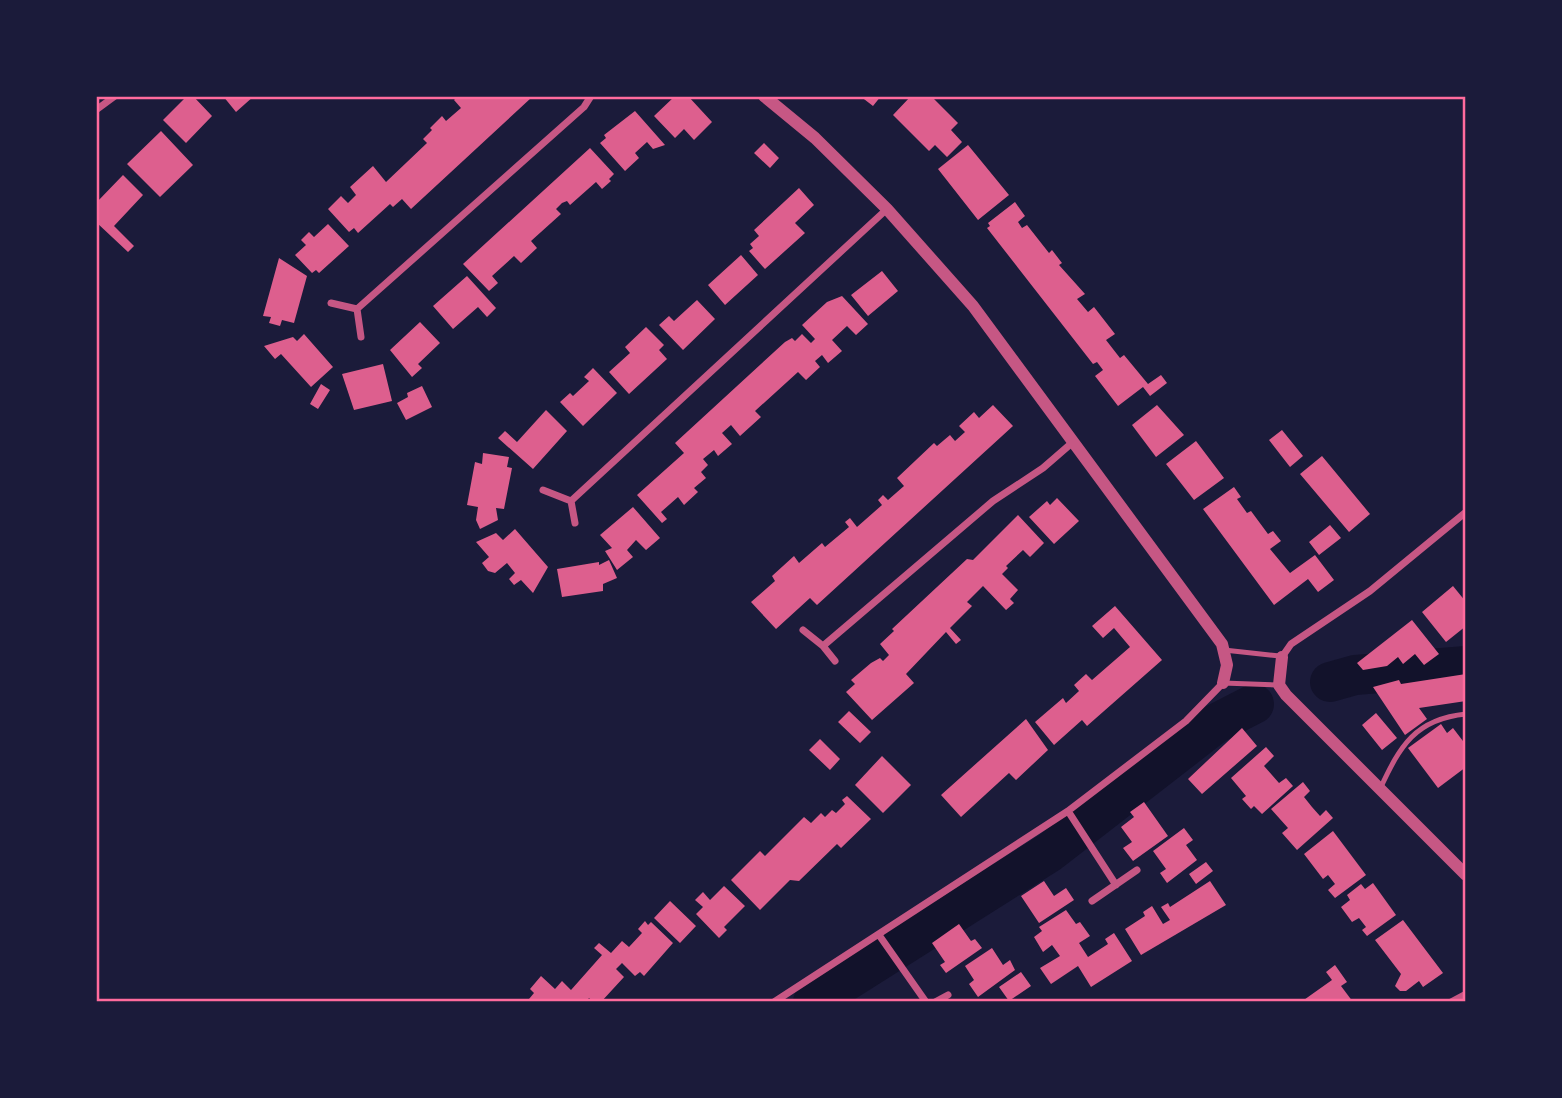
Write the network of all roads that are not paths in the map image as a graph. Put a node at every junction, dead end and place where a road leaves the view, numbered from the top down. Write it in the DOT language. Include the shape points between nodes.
graph roads {
  1 [pos="115,96"];
  2 [pos="591,96"];
  3 [pos="764,96"];
  4 [pos="96,110"];
  5 [pos="887,209"];
  6 [pos="331,303"];
  7 [pos="356,309"];
  8 [pos="360,337"];
  9 [pos="1073,442"];
  10 [pos="544,491"];
  11 [pos="571,500"];
  12 [pos="1466,512"];
  13 [pos="575,523"];
  14 [pos="803,630"];
  15 [pos="823,646"];
  16 [pos="1224,650"];
  17 [pos="1282,657"];
  18 [pos="835,661"];
  19 [pos="1223,683"];
  20 [pos="1279,685"];
  21 [pos="1466,714"];
  22 [pos="1380,790"];
  23 [pos="1068,811"];
  24 [pos="1137,870"];
  25 [pos="1466,875"];
  26 [pos="1115,885"];
  27 [pos="1092,901"];
  28 [pos="879,935"];
  29 [pos="1466,994"];
  30 [pos="948,995"];
  31 [pos="774,1002"];
  32 [pos="926,1002"];
  33 [pos="935,1002"];
  34 [pos="1451,1002"];
  1 -- 4 [label="street"];
  2 -- 7 [label="street"];
  3 -- 5 [label="street" via="815,138"];
  5 -- 9 [label="street" via="973,306"];
  5 -- 11 [label="street"];
  6 -- 7 [label="street"];
  7 -- 8 [label="street"];
  9 -- 15 [label="street" via="1044,468 993,501"];
  9 -- 16 [label="street"];
  10 -- 11 [label="street"];
  11 -- 13 [label="street"];
  12 -- 17 [label="street" via="1370,591 1291,644"];
  14 -- 15 [label="street"];
  15 -- 18 [label="street"];
  16 -- 17 [label="lane"];
  16 -- 19 [label="street"];
  17 -- 20 [label="street"];
  19 -- 20 [label="lane"];
  19 -- 23 [label="street" via="1185,721"];
  20 -- 22 [label="street"];
  21 -- 22 [label="lane" via="1440,717 1414,735 1397,752"];
  22 -- 25 [label="street"];
  23 -- 26 [label="street"];
  23 -- 28 [label="street"];
  24 -- 26 [label="street"];
  26 -- 27 [label="street"];
  28 -- 31 [label="street"];
  28 -- 32 [label="street"];
  29 -- 34 [label="street"];
  30 -- 33 [label="street"];
}
